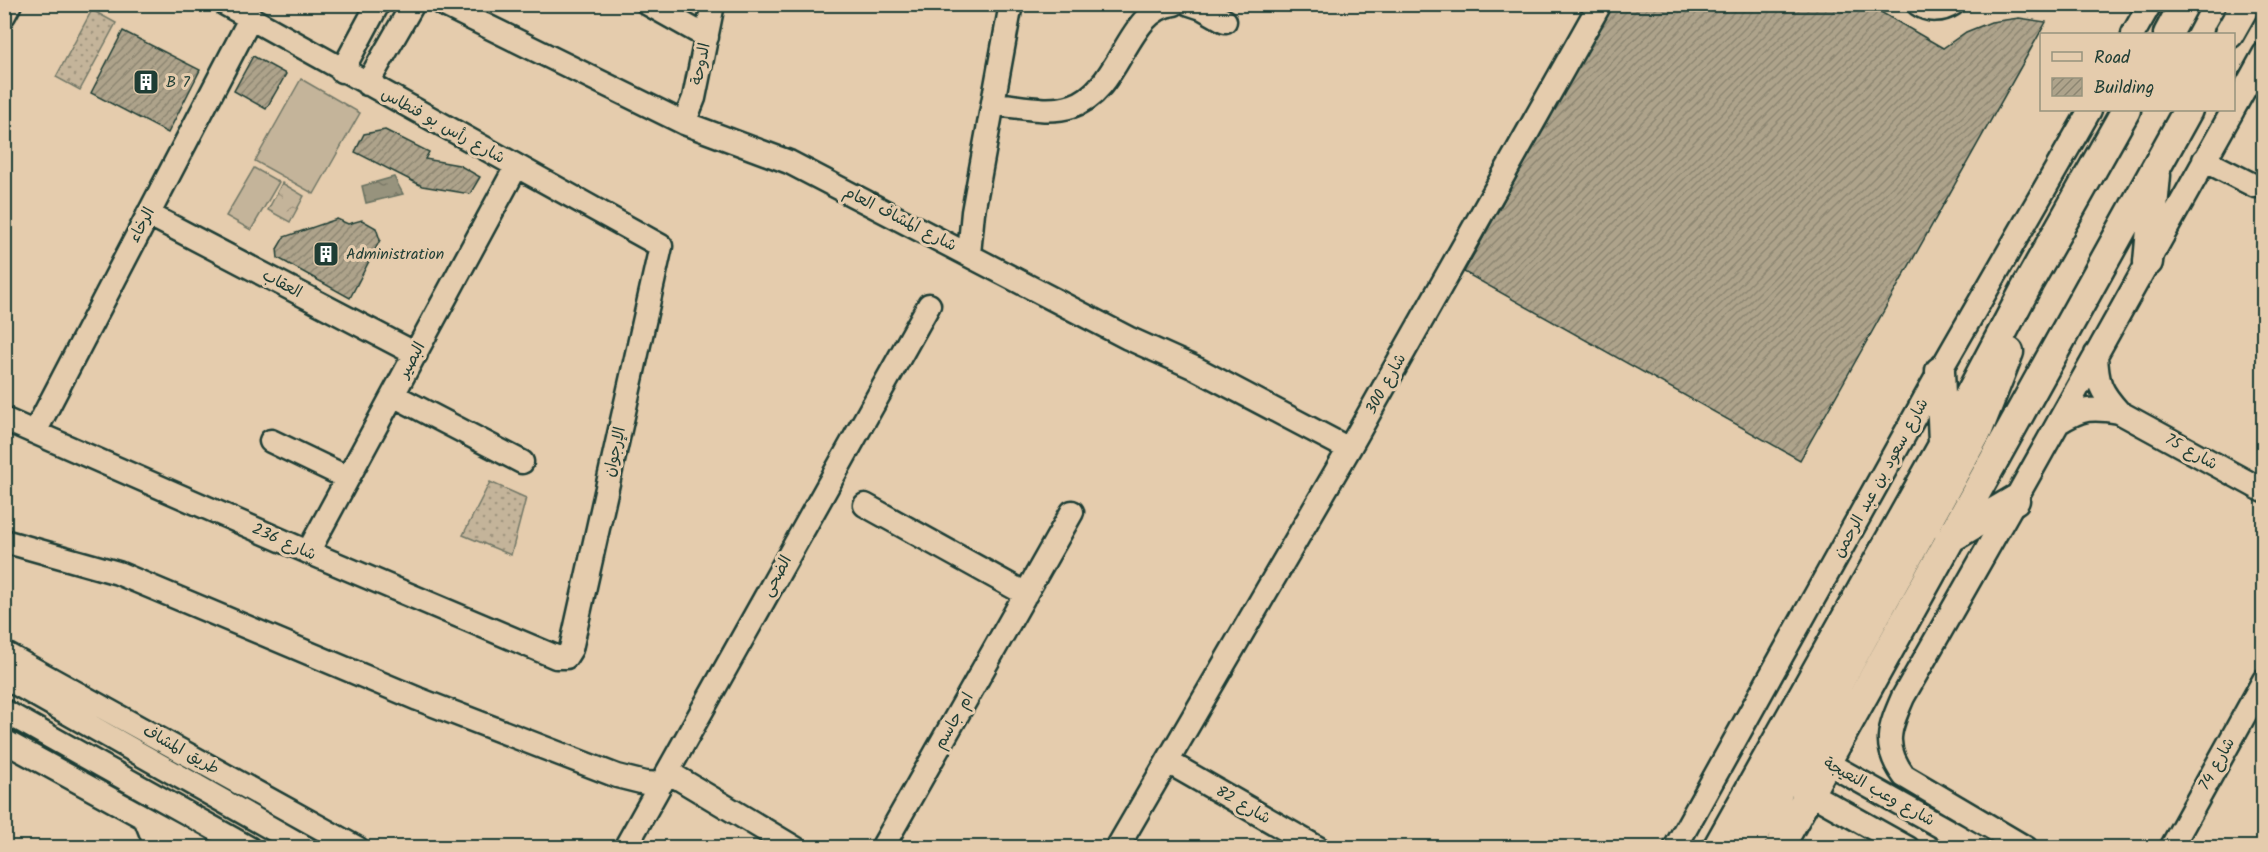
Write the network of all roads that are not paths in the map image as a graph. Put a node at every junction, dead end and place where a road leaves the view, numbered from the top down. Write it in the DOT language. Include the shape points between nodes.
graph roads {
  1 [pos="10,4"];
  2 [pos="225,4"];
  3 [pos="378,4"];
  4 [pos="413,4"];
  5 [pos="442,4"];
  6 [pos="648,4"];
  7 [pos="713,4"];
  8 [pos="1011,4"];
  9 [pos="1174,4"];
  10 [pos="1190,4"];
  11 [pos="1600,4"];
  12 [pos="1917,4"];
  13 [pos="1953,4"];
  14 [pos="2150,4"];
  15 [pos="2184,4"];
  16 [pos="2246,4"];
  17 [pos="4,15"];
  18 [pos="250,19"];
  19 [pos="1225,21"];
  20 [pos="2134,33"];
  21 [pos="2169,33"];
  22 [pos="2230,33"];
  23 [pos="707,37"];
  24 [pos="2264,54"];
  25 [pos="342,71"];
  26 [pos="367,84"];
  27 [pos="994,104"];
  28 [pos="2235,105"];
  29 [pos="2089,111"];
  30 [pos="2125,111"];
  31 [pos="2187,111"];
  32 [pos="2232,111"];
  33 [pos="684,123"];
  34 [pos="2204,160"];
  35 [pos="2157,164"];
  36 [pos="516,167"];
  37 [pos="2264,185"];
  38 [pos="148,214"];
  39 [pos="661,246"];
  40 [pos="969,254"];
  41 [pos="2148,262"];
  42 [pos="2028,284"];
  43 [pos="929,305"];
  44 [pos="416,354"];
  45 [pos="2096,354"];
  46 [pos="1940,371"];
  47 [pos="393,395"];
  48 [pos="2119,412"];
  49 [pos="4,418"];
  50 [pos="2058,423"];
  51 [pos="35,432"];
  52 [pos="271,441"];
  53 [pos="1943,445"];
  54 [pos="1349,449"];
  55 [pos="522,462"];
  56 [pos="348,478"];
  57 [pos="2264,491"];
  58 [pos="2015,501"];
  59 [pos="865,505"];
  60 [pos="1072,512"];
  61 [pos="1949,539"];
  62 [pos="4,541"];
  63 [pos="308,552"];
  64 [pos="1026,594"];
  65 [pos="4,652"];
  66 [pos="566,657"];
  67 [pos="4,677"];
  68 [pos="2264,680"];
  69 [pos="4,711"];
  70 [pos="4,741"];
  71 [pos="1802,749"];
  72 [pos="1168,762"];
  73 [pos="664,778"];
  74 [pos="1785,779"];
  75 [pos="145,818"];
  76 [pos="786,846"];
  77 [pos="157,848"];
  78 [pos="200,848"];
  79 [pos="249,848"];
  80 [pos="306,848"];
  81 [pos="357,848"];
  82 [pos="625,848"];
  83 [pos="882,848"];
  84 [pos="1118,848"];
  85 [pos="1318,848"];
  86 [pos="1675,848"];
  87 [pos="1717,848"];
  88 [pos="1746,848"];
  89 [pos="1779,848"];
  90 [pos="1908,848"];
  91 [pos="1979,848"];
  92 [pos="2026,848"];
  93 [pos="2171,848"];
  1 -- 17 [label="street"];
  2 -- 18 [label="street, شارع رأس بو فنطاس"];
  3 -- 25 [label="street"];
  4 -- 26 [label="street"];
  5 -- 33 [label="street, شارع المشاف العام"];
  6 -- 23 [label="street"];
  7 -- 23 [label="street, الدوحة"];
  8 -- 27 [label="street"];
  9 -- 27 [label="street" via="1153,12 1102,86 1074,106 1056,110"];
  10 -- 19 [label="street"];
  11 -- 54 [label="street, شارع 300"];
  12 -- 13 [label="street" via="1935,11"];
  14 -- 20 [label="street"];
  15 -- 21 [label="main road"];
  16 -- 22 [label="main road"];
  18 -- 25 [label="street, شارع رأس بو فنطاس"];
  18 -- 38 [label="street, الرخاء"];
  23 -- 33 [label="street, الدوحة" via="694,98"];
  24 -- 28 [label="street"];
  25 -- 26 [label="street, شارع رأس بو فنطاس"];
  26 -- 36 [label="street, شارع رأس بو فنطاس"];
  27 -- 40 [label="street"];
  29 -- 46 [label="street, شارع سعود بن عبد الرحمن"];
  30 -- 42 [label="main road"];
  31 -- 35 [label="main road"];
  32 -- 34 [label="street"];
  33 -- 40 [label="street, شارع المشاف العام" via="789,162"];
  34 -- 37 [label="street" via="2255,186"];
  34 -- 41 [label="street"];
  35 -- 41 [label="main road"];
  35 -- 61 [label="main road"];
  36 -- 39 [label="street, شارع رأس بو فنطاس"];
  36 -- 44 [label="street, البصير"];
  38 -- 44 [label="street, العقاب"];
  38 -- 51 [label="street, الرخاء"];
  39 -- 66 [label="street, الإرجوان" via="571,649"];
  40 -- 54 [label="street, شارع المشاف العام"];
  41 -- 45 [label="street"];
  42 -- 53 [label="main road"];
  42 -- 71 [label="main road" via="2006,362 1978,430"];
  43 -- 73 [label="street, الضحى"];
  44 -- 47 [label="street, البصير"];
  45 -- 48 [label="street, شارع 75" via="2097,378 2103,395"];
  45 -- 50 [label="street"];
  46 -- 53 [label="main road"];
  46 -- 86 [label="street, شارع سعود بن عبد الرحمن"];
  47 -- 55 [label="street"];
  47 -- 56 [label="street, البصير"];
  48 -- 50 [label="street, شارع 75" via="2097,408 2078,411"];
  48 -- 57 [label="street, شارع 75"];
  49 -- 51 [label="street, شارع 236"];
  50 -- 58 [label="street"];
  51 -- 63 [label="street, شارع 236"];
  52 -- 56 [label="street"];
  53 -- 71 [label="main road"];
  54 -- 72 [label="street, شارع 300"];
  56 -- 63 [label="street, البصير"];
  58 -- 61 [label="main road"];
  58 -- 92 [label="street, شارع وعب النعيجة" via="1903,697 1890,730 1895,763 1904,776"];
  59 -- 64 [label="street"];
  60 -- 64 [label="street, ام جاسم"];
  61 -- 71 [label="main road"];
  62 -- 73 [label="street" via="118,573 418,699 617,776 645,783"];
  63 -- 66 [label="street, شارع 236" via="556,657"];
  64 -- 83 [label="street, ام جاسم"];
  65 -- 81 [label="street, طريق المشاف"];
  67 -- 80 [label="street, طريق المشاف"];
  68 -- 93 [label="street, شارع 74"];
  69 -- 79 [label="street"];
  70 -- 75 [label="street"];
  71 -- 74 [label="main road"];
  71 -- 74 [label="main road" via="1786,757"];
  71 -- 91 [label="street, شارع وعب النعيجة"];
  72 -- 84 [label="street, شارع 300"];
  72 -- 85 [label="street, شارع 82"];
  73 -- 76 [label="street"];
  73 -- 82 [label="street, الضحى"];
  74 -- 87 [label="main road"];
  74 -- 88 [label="main road"];
  74 -- 89 [label="main road"];
  74 -- 90 [label="street, شارع وعب النعيجة"];
  75 -- 77 [label="street"];
  75 -- 78 [label="street"];
}
